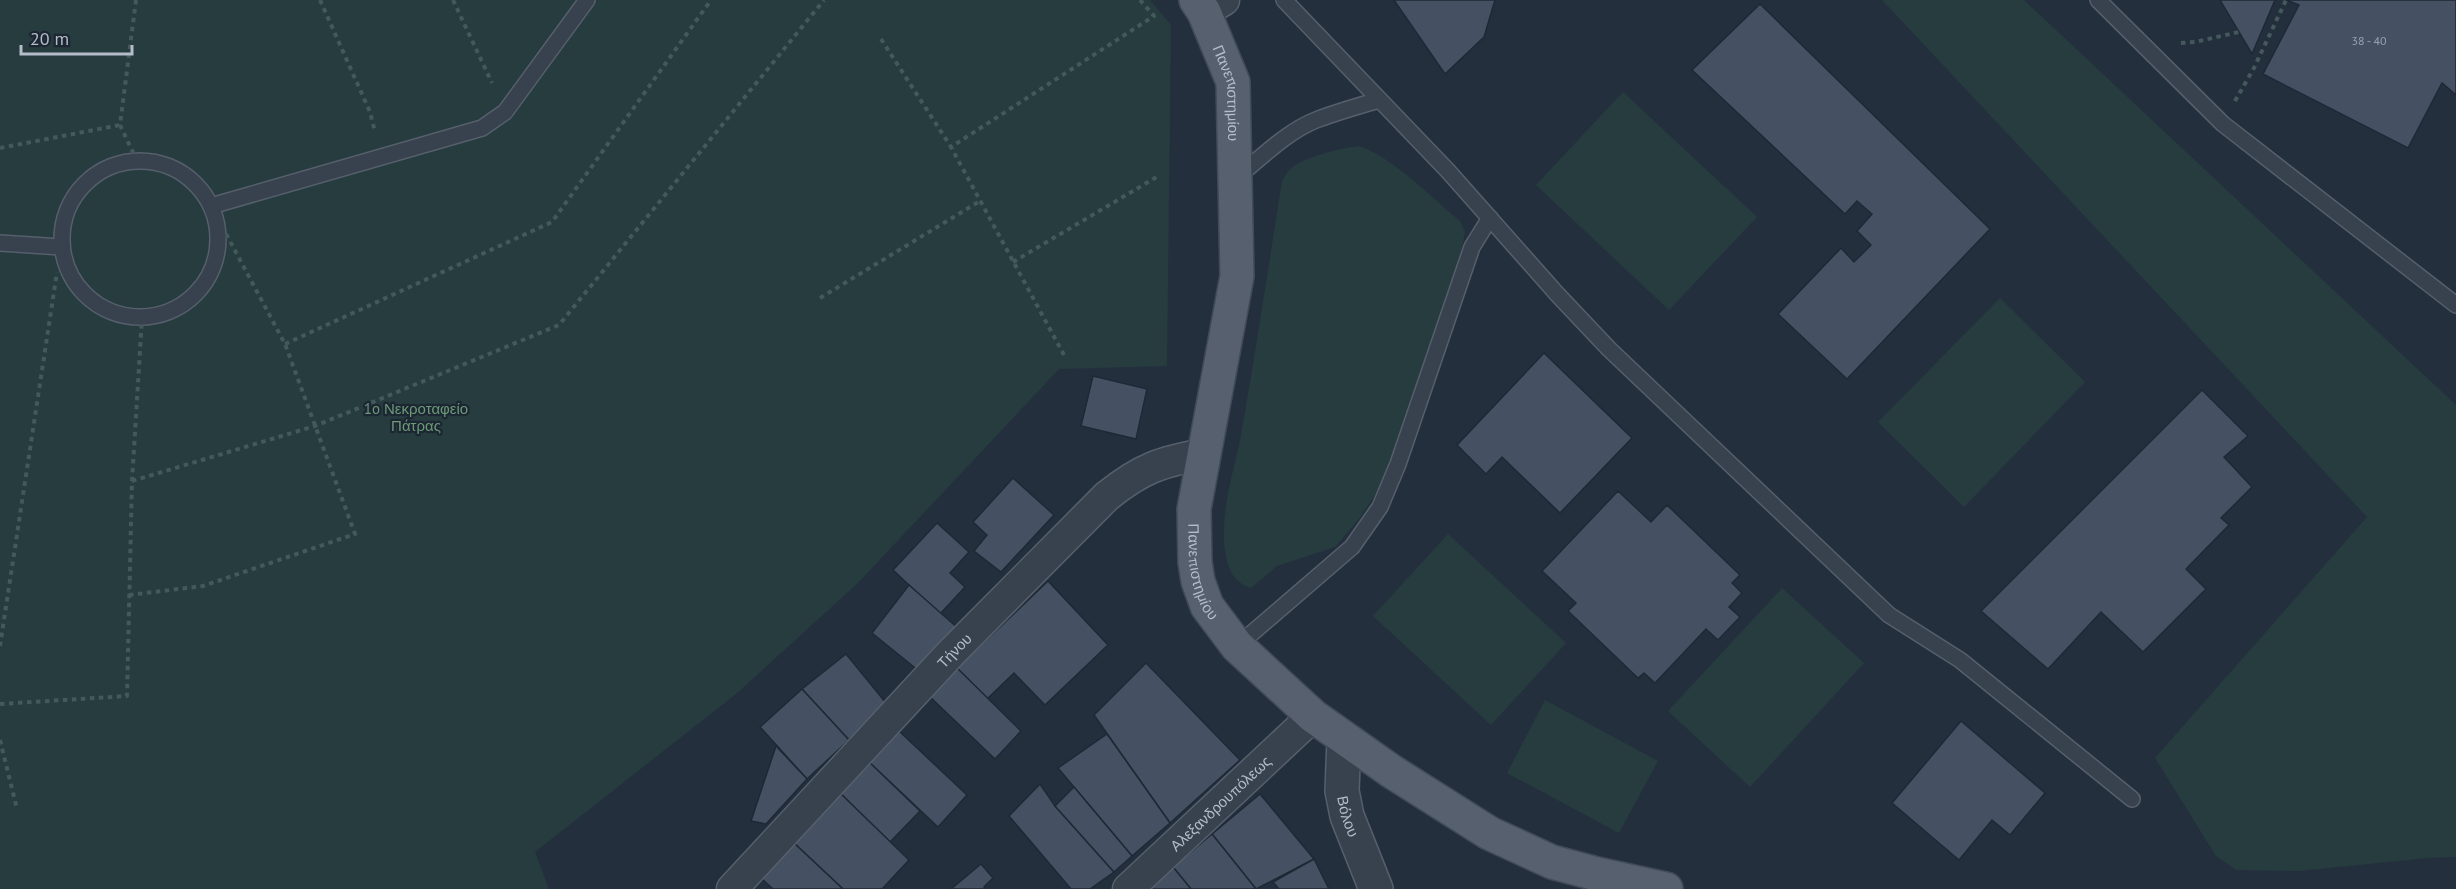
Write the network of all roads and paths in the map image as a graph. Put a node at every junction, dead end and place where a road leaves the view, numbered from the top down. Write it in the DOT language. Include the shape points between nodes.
graph roads {
  1 [pos="136,0"];
  2 [pos="320,0"];
  3 [pos="453,0"];
  4 [pos="587,0"];
  5 [pos="711,0"];
  6 [pos="824,0"];
  7 [pos="1140,0"];
  8 [pos="1284,0"];
  9 [pos="2098,0"];
  10 [pos="2286,0"];
  11 [pos="1208,4"];
  12 [pos="2239,33"];
  13 [pos="881,39"];
  14 [pos="2143,45"];
  15 [pos="1379,100"];
  16 [pos="506,112"];
  17 [pos="2223,124"];
  18 [pos="120,125"];
  19 [pos="951,147"];
  20 [pos="0,148"];
  21 [pos="381,159"];
  22 [pos="137,161"];
  23 [pos="1160,175"];
  24 [pos="1235,179"];
  25 [pos="980,201"];
  26 [pos="211,206"];
  27 [pos="1490,218"];
  28 [pos="0,243"];
  29 [pos="61,247"];
  30 [pos="1013,262"];
  31 [pos="820,298"];
  32 [pos="2456,305"];
  33 [pos="142,318"];
  34 [pos="285,344"];
  35 [pos="1064,356"];
  36 [pos="315,426"];
  37 [pos="1203,454"];
  38 [pos="132,481"];
  39 [pos="129,595"];
  40 [pos="0,646"];
  41 [pos="1237,646"];
  42 [pos="0,704"];
  43 [pos="1313,716"];
  44 [pos="1344,739"];
  45 [pos="0,740"];
  46 [pos="2132,799"];
  47 [pos="17,809"];
  48 [pos="732,889"];
  49 [pos="1128,889"];
  50 [pos="1376,889"];
  51 [pos="1666,889"];
  1 -- 18 [label="path"];
  2 -- 21 [label="path" via="370,112"];
  3 -- 16 [label="path"];
  4 -- 16 [label="lane"];
  5 -- 34 [label="path" via="552,222"];
  6 -- 36 [label="path" via="559,325"];
  7 -- 19 [label="path" via="1154,16"];
  8 -- 15 [label="lane"];
  9 -- 14 [label="lane"];
  10 -- 17 [label="path"];
  11 -- 24 [label="main road, Πανεπιστημίου" via="1233,81"];
  12 -- 14 [label="path" via="2195,42"];
  13 -- 19 [label="path"];
  14 -- 17 [label="lane"];
  15 -- 24 [label="lane" via="1303,126"];
  15 -- 27 [label="lane"];
  16 -- 21 [label="lane" via="483,128"];
  17 -- 32 [label="lane"];
  18 -- 20 [label="path"];
  18 -- 22 [label="path"];
  19 -- 25 [label="path"];
  21 -- 26 [label="lane"];
  22 -- 26 [label="lane" via="181,172"];
  22 -- 29 [label="lane" via="103,170 77,192 63,224"];
  23 -- 30 [label="path"];
  24 -- 37 [label="main road, Πανεπιστημίου" via="1237,276"];
  25 -- 30 [label="path"];
  25 -- 31 [label="path"];
  26 -- 33 [label="lane" via="218,236 213,267 206,281 186,303 158,316"];
  26 -- 34 [label="path"];
  27 -- 41 [label="lane" via="1472,248 1380,507 1352,547"];
  27 -- 46 [label="lane" via="1609,349 1889,615 1960,660"];
  28 -- 29 [label="lane"];
  29 -- 33 [label="lane" via="68,272 86,297 111,313"];
  29 -- 40 [label="path"];
  30 -- 35 [label="path"];
  33 -- 38 [label="path"];
  34 -- 36 [label="path"];
  36 -- 38 [label="path"];
  36 -- 39 [label="path" via="355,534 203,586"];
  37 -- 41 [label="main road, Πανεπιστημίου" via="1194,509 1198,581 1207,606"];
  37 -- 48 [label="street, Τήνου" via="1150,467 1107,496 951,653"];
  38 -- 39 [label="path"];
  39 -- 42 [label="path" via="127,696"];
  41 -- 43 [label="main road, Πανεπιστημίου"];
  43 -- 44 [label="main road, Πανεπιστημίου"];
  43 -- 49 [label="street, Αλεξανδρουπόλεως"];
  44 -- 50 [label="street, Βόλου" via="1342,791 1347,816"];
  44 -- 51 [label="main road, Πανεπιστημίου" via="1513,845 1562,865"];
  45 -- 47 [label="path"];
}
